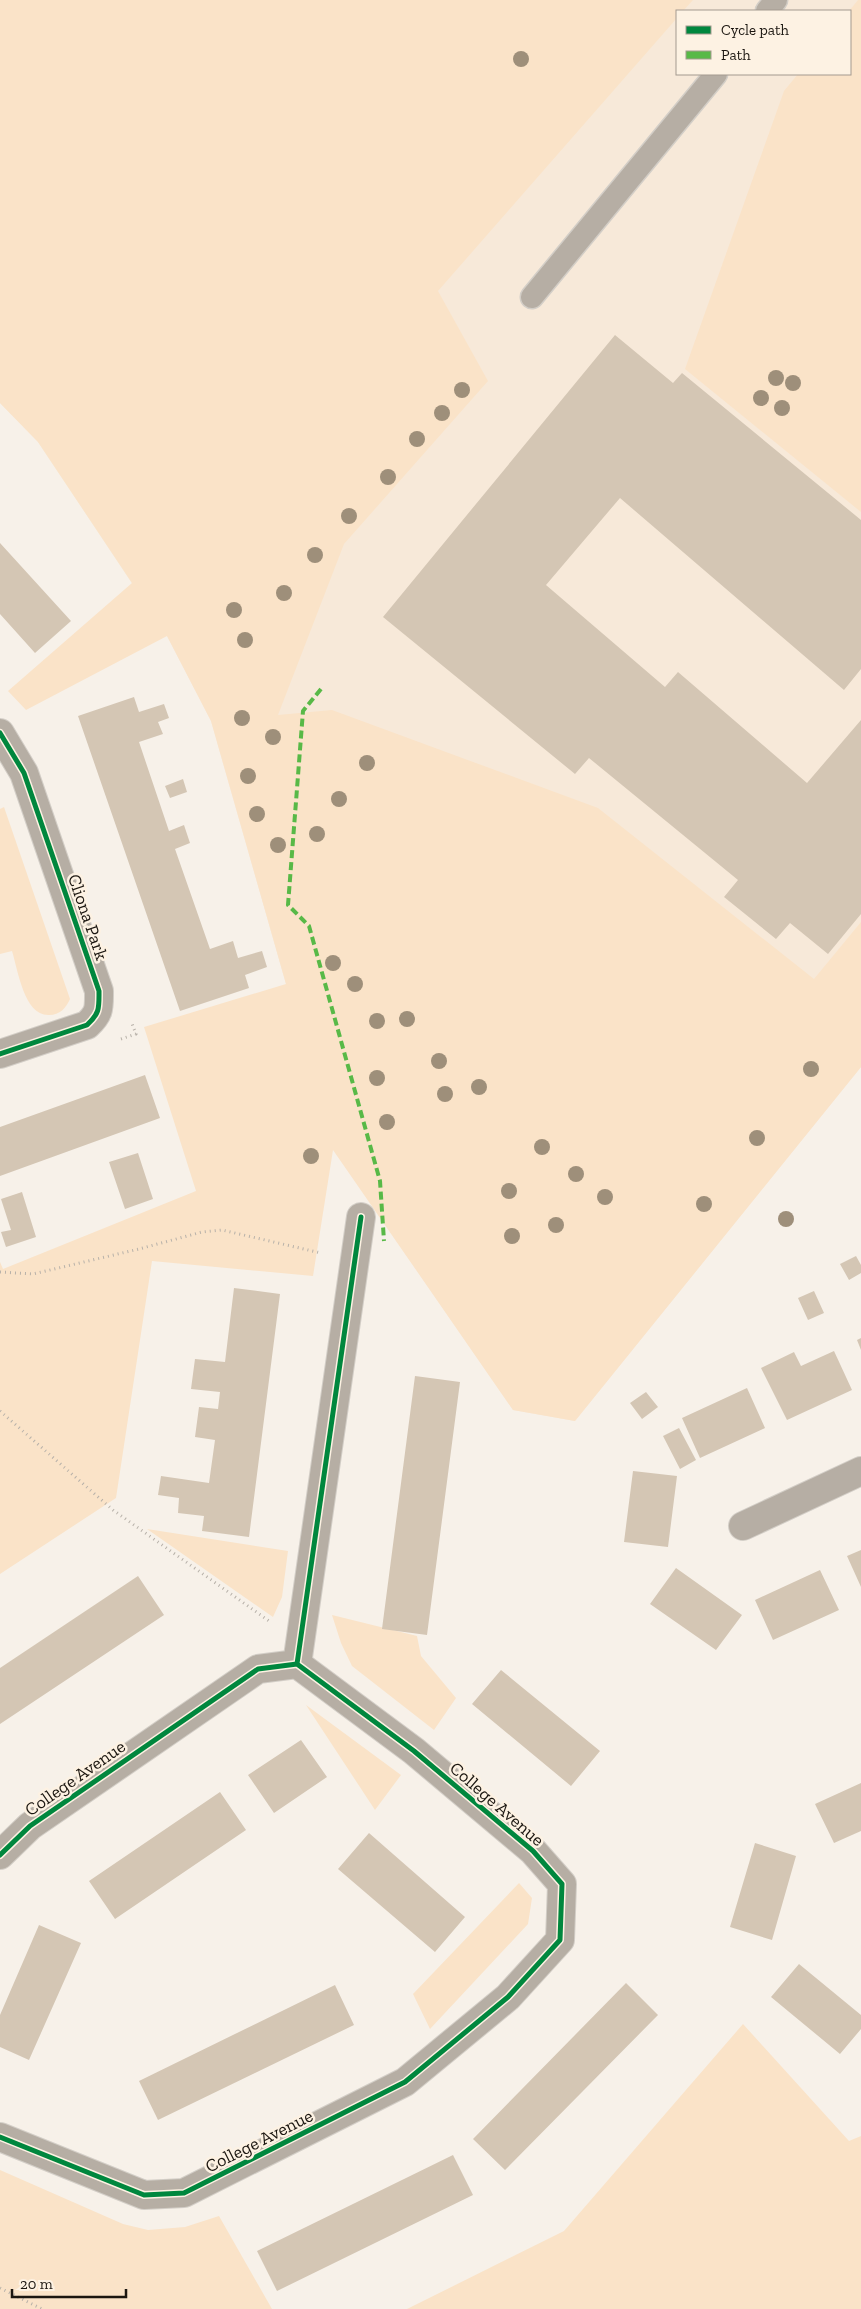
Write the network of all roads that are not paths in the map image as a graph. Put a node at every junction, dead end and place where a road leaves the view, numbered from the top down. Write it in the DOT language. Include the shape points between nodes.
graph roads {
  1 [pos="776,0"];
  2 [pos="768,10"];
  3 [pos="715,75"];
  4 [pos="532,297"];
  5 [pos="0,733"];
  6 [pos="0,1054"];
  7 [pos="361,1217"];
  8 [pos="861,1471"];
  9 [pos="743,1526"];
  10 [pos="298,1653"];
  11 [pos="0,1855"];
  12 [pos="0,2136"];
  1 -- 2 [label="lane"];
  3 -- 4 [label="lane"];
  5 -- 6 [label="street, Cliona Park" via="24,773 99,991 100,1004 97,1016 87,1024"];
  7 -- 10 [label="street"];
  8 -- 9 [label="street"];
  10 -- 11 [label="street, College Avenue" via="258,1669 30,1826"];
  10 -- 12 [label="street, College Avenue" via="533,1850 562,1884 560,1940 508,1997 405,2082 184,2193 144,2196"];
}
